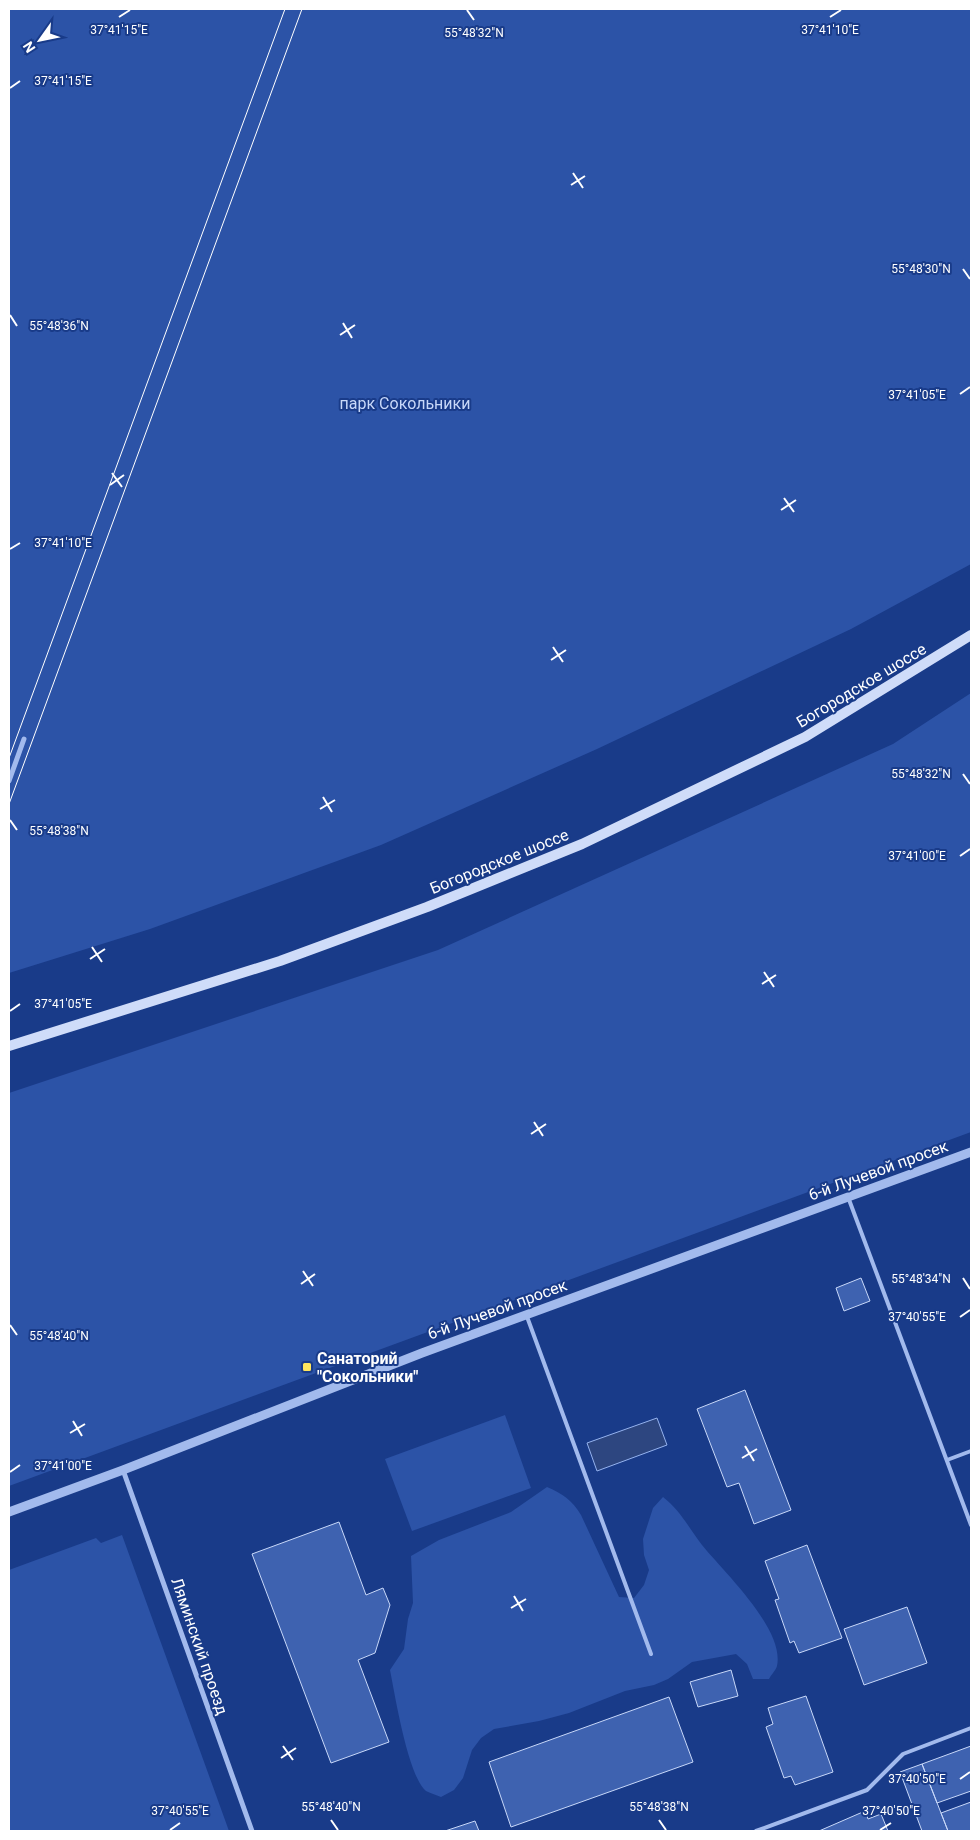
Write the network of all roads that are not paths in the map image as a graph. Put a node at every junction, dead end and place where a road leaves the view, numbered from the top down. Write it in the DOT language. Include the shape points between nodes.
graph roads {
  1 [pos="971,635"];
  2 [pos="24,739"];
  3 [pos="9,781"];
  4 [pos="9,1046"];
  5 [pos="971,1152"];
  6 [pos="848,1196"];
  7 [pos="526,1314"];
  8 [pos="971,1451"];
  9 [pos="947,1460"];
  10 [pos="123,1470"];
  11 [pos="9,1512"];
  12 [pos="971,1525"];
  13 [pos="651,1654"];
  14 [pos="971,1728"];
  15 [pos="252,1831"];
  16 [pos="756,1831"];
  1 -- 4 [label="main road, Богородское шоссе" via="805,737 582,844 280,961"];
  2 -- 3 [label="street"];
  5 -- 6 [label="street, 6-й Лучевой просек"];
  6 -- 7 [label="street, 6-й Лучевой просек"];
  6 -- 9 [label="lane"];
  7 -- 10 [label="street, 6-й Лучевой просек"];
  7 -- 13 [label="lane"];
  8 -- 9 [label="lane"];
  9 -- 12 [label="lane"];
  10 -- 11 [label="street, 6-й Лучевой просек"];
  10 -- 15 [label="street, Ляминский проезд"];
  14 -- 16 [label="lane" via="903,1754 867,1790"];
}
